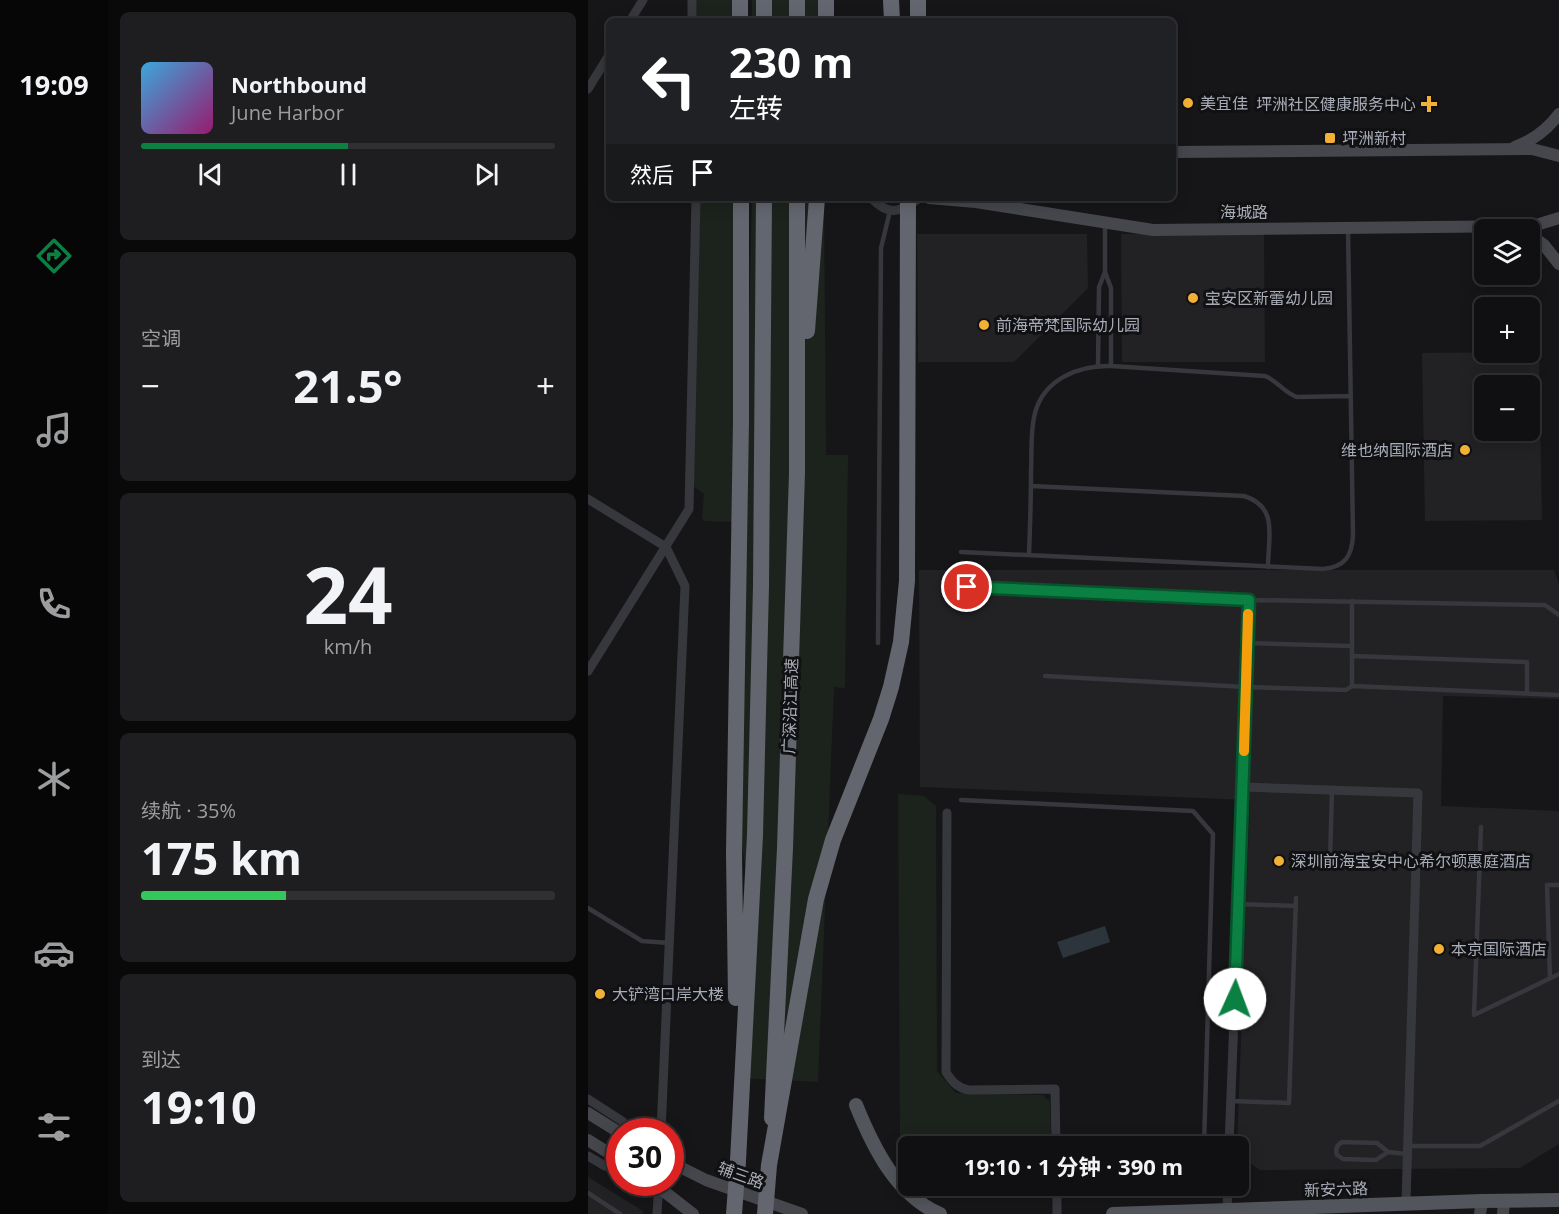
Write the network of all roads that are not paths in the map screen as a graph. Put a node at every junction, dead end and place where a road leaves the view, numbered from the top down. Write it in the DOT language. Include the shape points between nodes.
graph roads {
  1 [pos="643,0"];
  2 [pos="692,0"];
  3 [pos="740,0"];
  4 [pos="764,0"];
  5 [pos="797,0"];
  6 [pos="826,0"];
  7 [pos="891,0"];
  8 [pos="918,0"];
  9 [pos="632,18"];
  10 [pos="692,18"];
  11 [pos="740,18"];
  12 [pos="764,18"];
  13 [pos="797,18"];
  14 [pos="826,18"];
  15 [pos="892,18"];
  16 [pos="918,18"];
  17 [pos="606,60"];
  18 [pos="588,89"];
  19 [pos="1559,114"];
  20 [pos="1504,150"];
  21 [pos="1176,152"];
  22 [pos="1559,156"];
  23 [pos="696,201"];
  24 [pos="741,201"];
  25 [pos="764,201"];
  26 [pos="797,201"];
  27 [pos="817,201"];
  28 [pos="874,201"];
  29 [pos="908,201"];
  30 [pos="915,201"];
  31 [pos="964,201"];
  32 [pos="890,211"];
  33 [pos="1559,218"];
  34 [pos="1105,222"];
  35 [pos="1540,224"];
  36 [pos="1348,228"];
  37 [pos="1474,228"];
  38 [pos="1540,242"];
  39 [pos="1559,264"];
  40 [pos="1105,272"];
  41 [pos="1098,366"];
  42 [pos="1111,366"];
  43 [pos="1350,396"];
  44 [pos="797,473"];
  45 [pos="1031,486"];
  46 [pos="588,500"];
  47 [pos="666,547"];
  48 [pos="961,552"];
  49 [pos="1029,555"];
  50 [pos="1268,567"];
  51 [pos="967,587"];
  52 [pos="1249,600"];
  53 [pos="1352,602"];
  54 [pos="1559,615"];
  55 [pos="878,643"];
  56 [pos="1247,643"];
  57 [pos="1352,646"];
  58 [pos="1352,656"];
  59 [pos="588,670"];
  60 [pos="1046,676"];
  61 [pos="1352,686"];
  62 [pos="1246,687"];
  63 [pos="1527,693"];
  64 [pos="1559,695"];
  65 [pos="1243,787"];
  66 [pos="1332,790"];
  67 [pos="961,800"];
  68 [pos="947,813"];
  69 [pos="1481,827"];
  70 [pos="1330,860"];
  71 [pos="1559,885"];
  72 [pos="1296,898"];
  73 [pos="1238,904"];
  74 [pos="1296,906"];
  75 [pos="588,908"];
  76 [pos="671,943"];
  77 [pos="1559,974"];
  78 [pos="1550,978"];
  79 [pos="1208,998"];
  80 [pos="1235,999"];
  81 [pos="588,1099"];
  82 [pos="1231,1101"];
  83 [pos="1559,1101"];
  84 [pos="856,1105"];
  85 [pos="588,1113"];
  86 [pos="617,1118"];
  87 [pos="662,1118"];
  88 [pos="606,1124"];
  89 [pos="1056,1136"];
  90 [pos="1204,1136"];
  91 [pos="1229,1136"];
  92 [pos="588,1140"];
  93 [pos="1408,1150"];
  94 [pos="606,1151"];
  95 [pos="1388,1152"];
  96 [pos="588,1156"];
  97 [pos="738,1161"];
  98 [pos="770,1165"];
  99 [pos="606,1166"];
  100 [pos="684,1169"];
  101 [pos="588,1193"];
  102 [pos="656,1196"];
  103 [pos="671,1196"];
  104 [pos="1056,1196"];
  105 [pos="1228,1196"];
  106 [pos="1559,1200"];
  107 [pos="1406,1203"];
  108 [pos="1481,1207"];
  109 [pos="1503,1207"];
  110 [pos="1227,1210"];
  111 [pos="620,1214"];
  112 [pos="657,1214"];
  113 [pos="693,1214"];
  114 [pos="734,1214"];
  115 [pos="765,1214"];
  116 [pos="802,1214"];
  117 [pos="940,1214"];
  118 [pos="1057,1214"];
  119 [pos="1113,1214"];
  1 -- 9 [label="street"];
  2 -- 10 [label="street"];
  3 -- 11 [label="highway"];
  4 -- 12 [label="highway"];
  5 -- 13 [label="highway"];
  6 -- 14 [label="highway"];
  7 -- 15 [label="highway"];
  8 -- 16 [label="highway"];
  17 -- 18 [label="street"];
  19 -- 20 [label="main road" via="1536,137"];
  20 -- 21 [label="main road"];
  20 -- 22 [label="main road" via="1532,149"];
  23 -- 47 [label="street" via="689,509"];
  24 -- 97 [label="highway" via="734,853"];
  25 -- 97 [label="highway, 广深沿江高速" via="755,835"];
  26 -- 44 [label="highway, 广深沿江高速"];
  27 -- 44 [label="highway"];
  28 -- 32 [label="street"];
  29 -- 98 [label="highway, bridge" via="907,581 901,642 881,719 833,840 816,899"];
  30 -- 32 [label="street"];
  31 -- 34 [label="main road, 海城路"];
  32 -- 55 [label="lane" via="881,248"];
  33 -- 35 [label="main road, 海城路"];
  34 -- 36 [label="main road, 海城路" via="1153,230"];
  34 -- 40 [label="lane"];
  36 -- 37 [label="main road, 海城路"];
  36 -- 43 [label="lane"];
  38 -- 39 [label="main road"];
  40 -- 41 [label="lane" via="1099,287"];
  40 -- 42 [label="lane" via="1112,288"];
  41 -- 42 [label="lane"];
  41 -- 45 [label="lane" via="1060,378 1041,398 1033,424"];
  42 -- 43 [label="lane" via="1265,376 1297,397"];
  43 -- 50 [label="lane" via="1353,535 1349,555 1340,566 1331,569"];
  44 -- 98 [label="highway, 广深沿江高速, bridge"];
  45 -- 49 [label="lane"];
  45 -- 50 [label="lane" via="1256,499 1269,516"];
  46 -- 47 [label="street"];
  47 -- 59 [label="street"];
  47 -- 76 [label="street" via="685,586"];
  48 -- 49 [label="lane"];
  49 -- 50 [label="lane"];
  51 -- 52 [label="lane"];
  52 -- 53 [label="lane"];
  52 -- 56 [label="lane"];
  53 -- 54 [label="lane" via="1545,605"];
  53 -- 57 [label="lane"];
  56 -- 57 [label="lane"];
  56 -- 62 [label="lane"];
  57 -- 58 [label="lane"];
  58 -- 61 [label="lane"];
  58 -- 63 [label="lane" via="1527,662"];
  60 -- 62 [label="lane"];
  61 -- 62 [label="lane" via="1346,690"];
  61 -- 63 [label="lane"];
  62 -- 65 [label="lane"];
  63 -- 64 [label="lane"];
  65 -- 66 [label="street"];
  65 -- 73 [label="street"];
  66 -- 70 [label="lane"];
  66 -- 93 [label="street" via="1418,793"];
  67 -- 79 [label="lane" via="1192,811 1213,834"];
  68 -- 89 [label="street" via="946,1072 961,1088 969,1090 1056,1089"];
  69 -- 78 [label="lane" via="1474,1015"];
  71 -- 78 [label="lane" via="1547,885"];
  72 -- 74 [label="lane"];
  73 -- 74 [label="lane"];
  73 -- 80 [label="street"];
  74 -- 82 [label="lane" via="1289,1103"];
  75 -- 76 [label="lane" via="642,941"];
  76 -- 87 [label="street"];
  77 -- 78 [label="lane"];
  79 -- 80 [label="street"];
  79 -- 90 [label="lane"];
  80 -- 82 [label="street"];
  81 -- 86 [label="street"];
  82 -- 91 [label="street"];
  83 -- 93 [label="lane" via="1480,1146"];
  84 -- 117 [label="main road" via="876,1148 901,1186"];
  85 -- 88 [label="main road"];
  92 -- 94 [label="main road"];
  93 -- 95 [label="lane"];
  93 -- 107 [label="street"];
  95 -- 95 [label="lane" via="1377,1143 1343,1142 1336,1149 1343,1159 1378,1160"];
  96 -- 99 [label="street"];
  97 -- 114 [label="highway, 广深沿江高速, bridge"];
  98 -- 115 [label="highway, 广深沿江高速, bridge"];
  100 -- 116 [label="main road, 辅三路"];
  101 -- 111 [label="lane"];
  102 -- 112 [label="street"];
  103 -- 113 [label="main road"];
  104 -- 118 [label="street"];
  105 -- 110 [label="street"];
  106 -- 109 [label="main road, 新安六路"];
  107 -- 108 [label="main road, 新安六路"];
  107 -- 110 [label="main road, 新安六路"];
  108 -- 109 [label="main road, 新安六路"];
  110 -- 119 [label="main road, 新安六路"];
}
